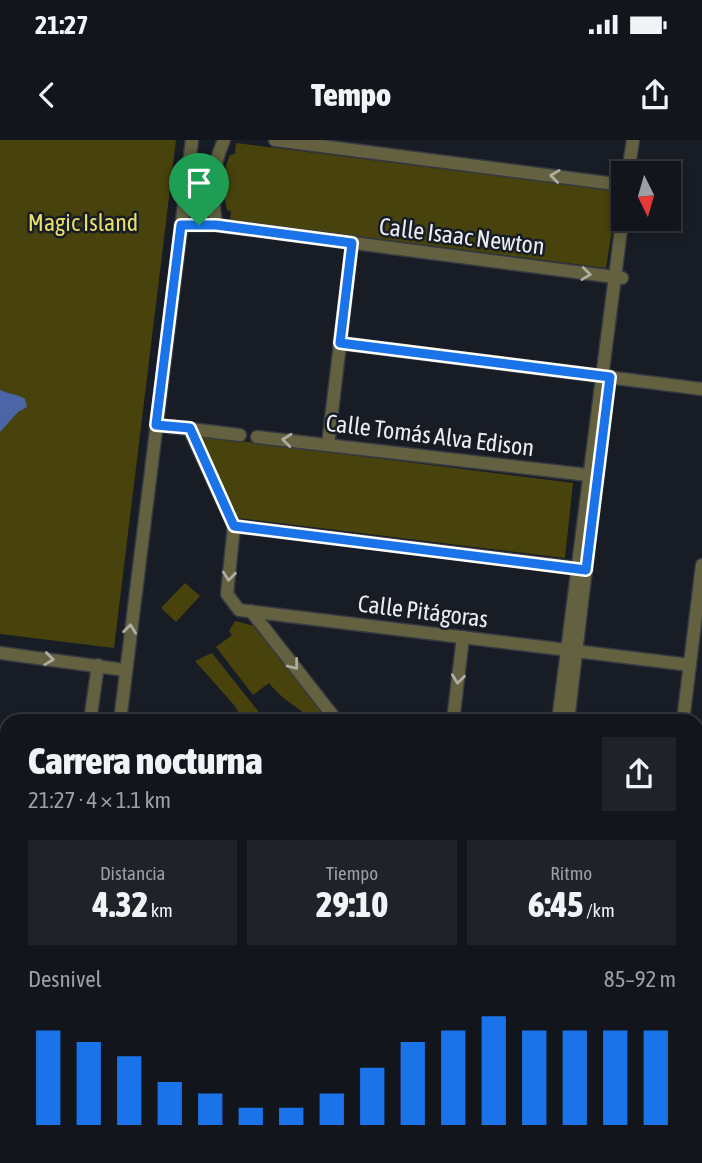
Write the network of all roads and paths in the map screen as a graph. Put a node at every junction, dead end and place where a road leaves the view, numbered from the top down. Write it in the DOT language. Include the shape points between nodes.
graph roads {
  1 [pos="191,140"];
  2 [pos="225,140"];
  3 [pos="275,140"];
  4 [pos="632,140"];
  5 [pos="639,140"];
  6 [pos="366,146"];
  7 [pos="629,161"];
  8 [pos="636,161"];
  9 [pos="611,183"];
  10 [pos="181,225"];
  11 [pos="216,225"];
  12 [pos="622,231"];
  13 [pos="628,231"];
  14 [pos="352,243"];
  15 [pos="619,278"];
  16 [pos="340,343"];
  17 [pos="606,377"];
  18 [pos="702,389"];
  19 [pos="156,425"];
  20 [pos="190,428"];
  21 [pos="240,435"];
  22 [pos="257,436"];
  23 [pos="328,444"];
  24 [pos="594,476"];
  25 [pos="234,526"];
  26 [pos="702,565"];
  27 [pos="582,569"];
  28 [pos="251,611"];
  29 [pos="463,637"];
  30 [pos="572,650"];
  31 [pos="0,653"];
  32 [pos="690,665"];
  33 [pos="98,666"];
  34 [pos="125,670"];
  35 [pos="91,714"];
  36 [pos="121,714"];
  37 [pos="332,714"];
  38 [pos="454,714"];
  39 [pos="559,714"];
  40 [pos="568,714"];
  41 [pos="684,714"];
  1 -- 10 [label="street"];
  2 -- 11 [label="street" via="212,179"];
  3 -- 6 [label="street"];
  4 -- 7 [label="street"];
  5 -- 8 [label="street"];
  9 -- 6 [label="street, one-way"];
  10 -- 11 [label="street, Calle Isaac Newton"];
  10 -- 19 [label="street"];
  11 -- 14 [label="street, Calle Isaac Newton"];
  12 -- 15 [label="street"];
  13 -- 15 [label="street"];
  14 -- 15 [label="street, Calle Isaac Newton, one-way"];
  14 -- 16 [label="street"];
  15 -- 17 [label="street"];
  16 -- 17 [label="street"];
  16 -- 23 [label="street"];
  17 -- 18 [label="street"];
  17 -- 24 [label="street"];
  19 -- 20 [label="street"];
  34 -- 19 [label="street, one-way"];
  20 -- 21 [label="street"];
  20 -- 25 [label="street"];
  23 -- 22 [label="street, Calle Tomás Alva Edison, one-way"];
  23 -- 24 [label="street, Calle Tomás Alva Edison"];
  24 -- 27 [label="street"];
  25 -- 27 [label="street"];
  25 -- 28 [label="street, one-way" via="227,594 239,610"];
  26 -- 32 [label="street"];
  27 -- 30 [label="street"];
  28 -- 29 [label="street, Calle Pitágoras"];
  28 -- 37 [label="street, one-way"];
  29 -- 30 [label="street, Calle Pitágoras"];
  29 -- 38 [label="street, one-way"];
  30 -- 32 [label="street, Calle Pitágoras"];
  30 -- 39 [label="street"];
  30 -- 40 [label="street"];
  31 -- 33 [label="street, one-way"];
  32 -- 41 [label="street"];
  33 -- 34 [label="street"];
  33 -- 35 [label="street"];
  34 -- 36 [label="street"];
}
